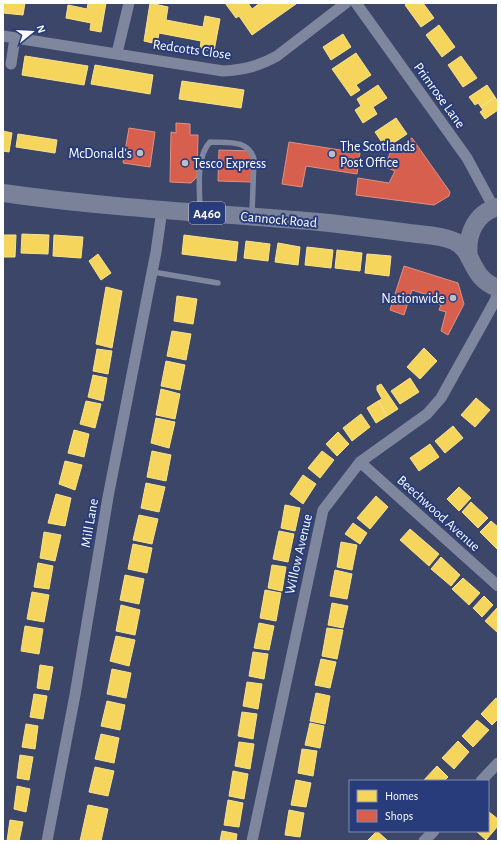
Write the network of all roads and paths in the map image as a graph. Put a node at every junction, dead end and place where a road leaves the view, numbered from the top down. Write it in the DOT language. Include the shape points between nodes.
graph roads {
  1 [pos="129,3"];
  2 [pos="346,3"];
  3 [pos="356,3"];
  4 [pos="3,36"];
  5 [pos="15,38"];
  6 [pos="117,53"];
  7 [pos="11,64"];
  8 [pos="3,193"];
  9 [pos="496,207"];
  10 [pos="162,210"];
  11 [pos="200,213"];
  12 [pos="251,216"];
  13 [pos="477,220"];
  14 [pos="436,236"];
  15 [pos="469,257"];
  16 [pos="153,272"];
  17 [pos="218,283"];
  18 [pos="497,288"];
  19 [pos="360,462"];
  20 [pos="498,586"];
  21 [pos="498,763"];
  22 [pos="482,780"];
  23 [pos="433,832"];
  24 [pos="47,841"];
  25 [pos="252,841"];
  26 [pos="424,841"];
  1 -- 6 [label="street"];
  2 -- 6 [label="street, Redcotts Close" via="277,56 242,70 223,71"];
  3 -- 9 [label="street, Primrose Lane" via="467,158"];
  4 -- 5 [label="street, Redcotts Close"];
  5 -- 6 [label="street, Redcotts Close"];
  5 -- 7 [label="street"];
  8 -- 10 [label="highway, Cannock Road / A460"];
  9 -- 13 [label="highway"];
  10 -- 11 [label="highway, Cannock Road / A460"];
  10 -- 16 [label="street, Mill Lane"];
  11 -- 12 [label="highway, Cannock Road / A460"];
  11 -- 12 [label="lane" via="201,161 204,149 210,142 243,144 252,150 254,159"];
  12 -- 14 [label="highway, Cannock Road / A460"];
  13 -- 14 [label="highway, A460" via="461,229"];
  13 -- 15 [label="highway" via="470,236"];
  14 -- 15 [label="highway, A460" via="460,245"];
  15 -- 18 [label="highway" via="477,273"];
  16 -- 17 [label="lane"];
  16 -- 24 [label="street, Mill Lane" via="108,497 75,695"];
  18 -- 19 [label="street, Willow Avenue" via="496,299 441,398 428,414"];
  19 -- 20 [label="street, Beechwood Avenue"];
  19 -- 25 [label="street, Willow Avenue" via="323,510"];
  21 -- 22 [label="street"];
  23 -- 26 [label="street"];
}
